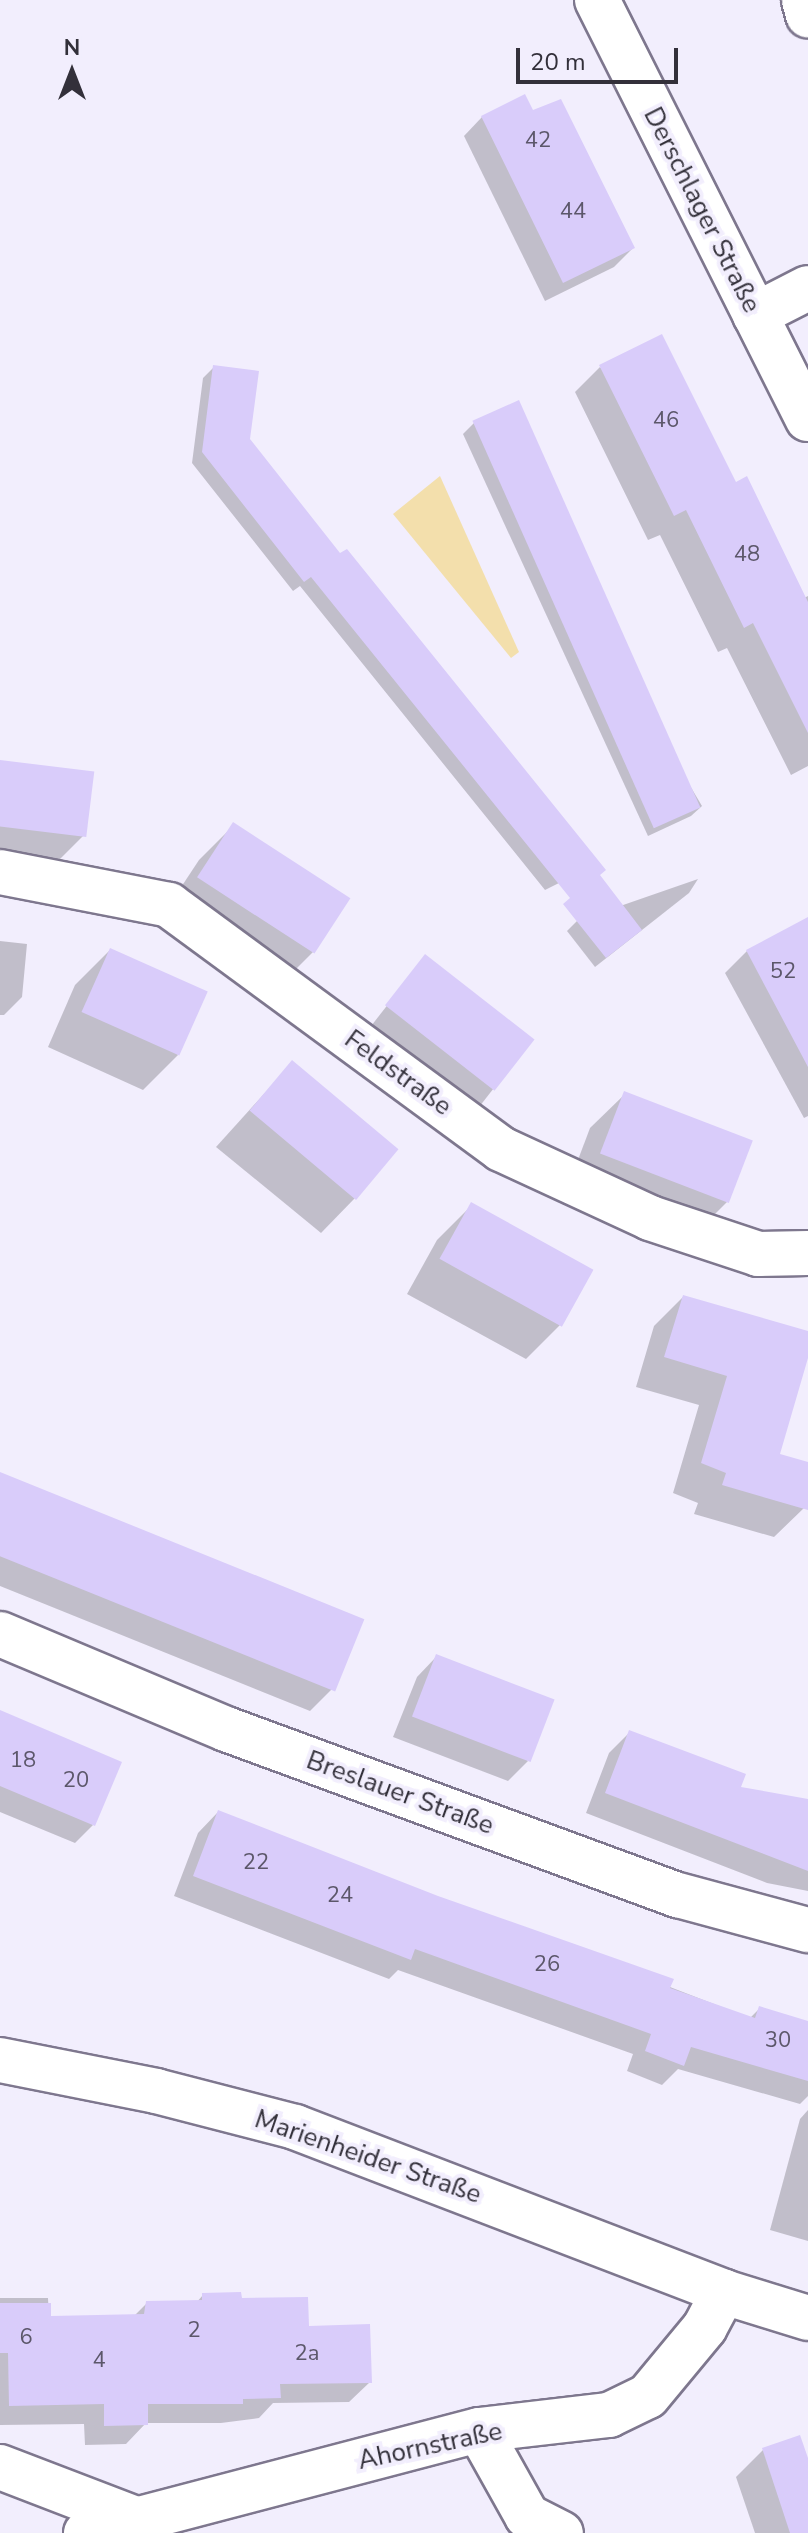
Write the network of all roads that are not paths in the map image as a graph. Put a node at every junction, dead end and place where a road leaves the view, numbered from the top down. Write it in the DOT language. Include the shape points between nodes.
graph roads {
  1 [pos="597,0"];
  2 [pos="804,0"];
  3 [pos="808,15"];
  4 [pos="808,288"];
  5 [pos="755,315"];
  6 [pos="808,419"];
  7 [pos="0,872"];
  8 [pos="808,1253"];
  9 [pos="0,1634"];
  10 [pos="808,1930"];
  11 [pos="0,2060"];
  12 [pos="724,2292"];
  13 [pos="808,2318"];
  14 [pos="808,2333"];
  15 [pos="479,2430"];
  16 [pos="0,2467"];
  17 [pos="133,2518"];
  18 [pos="86,2533"];
  19 [pos="561,2533"];
  1 -- 5 [label="street, Derschlager Straße"];
  2 -- 3 [label="street"];
  4 -- 5 [label="street"];
  5 -- 6 [label="street, Derschlager Straße"];
  7 -- 8 [label="street, Feldstraße" via="169,905 501,1149 664,1223 758,1254"];
  9 -- 10 [label="street, Breslauer Straße" via="226,1729 663,1890"];
  11 -- 12 [label="street, Marienheider Straße" via="156,2091 295,2127"];
  12 -- 13 [label="street, Marienheider Straße"];
  12 -- 14 [label="street, Marienheider Straße"];
  12 -- 15 [label="street, Ahornstraße" via="705,2327 648,2396 628,2408 578,2422"];
  15 -- 17 [label="street, Ahornstraße"];
  15 -- 19 [label="street" via="527,2516"];
  16 -- 17 [label="street"];
  17 -- 18 [label="street, Ahornstraße"];
}
